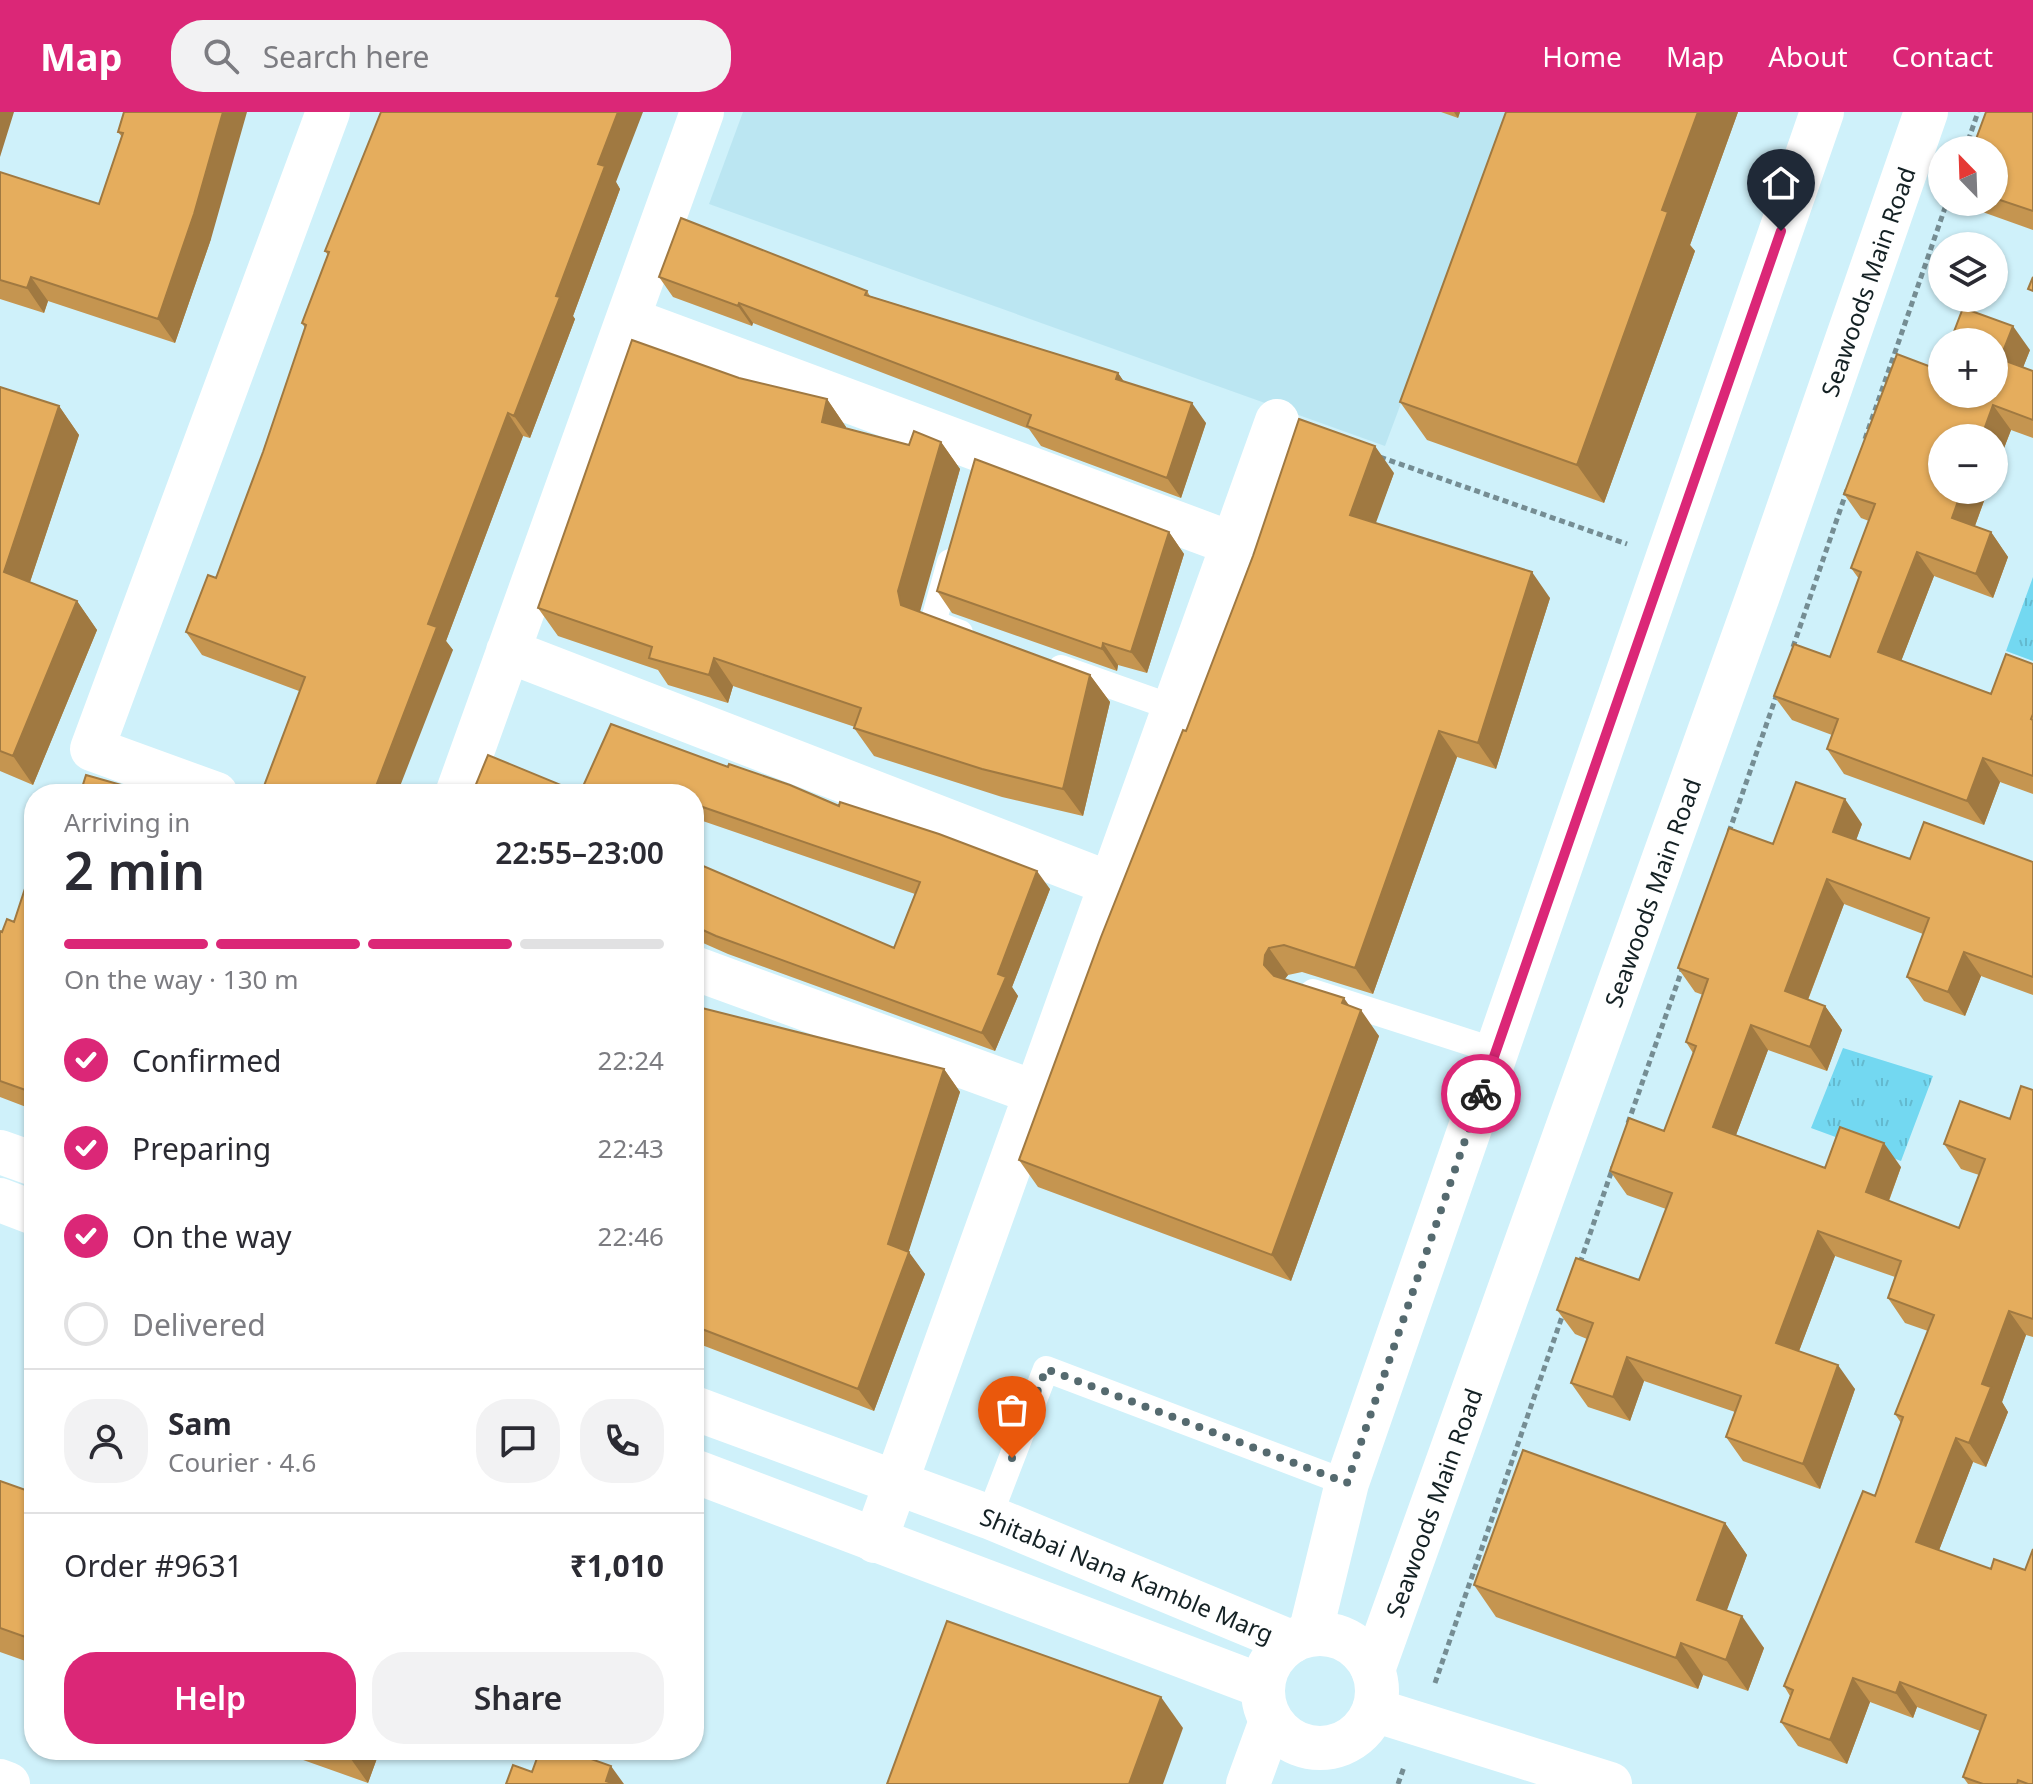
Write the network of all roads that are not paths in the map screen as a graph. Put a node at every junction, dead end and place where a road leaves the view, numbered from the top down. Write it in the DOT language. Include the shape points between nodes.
graph roads {
  1 [pos="328,112"];
  2 [pos="702,112"];
  3 [pos="1822,112"];
  4 [pos="1926,112"];
  5 [pos="628,319"];
  6 [pos="1277,421"];
  7 [pos="958,536"];
  8 [pos="1233,544"];
  9 [pos="991,643"];
  10 [pos="508,651"];
  11 [pos="1035,659"];
  12 [pos="1174,708"];
  13 [pos="188,784"];
  14 [pos="461,784"];
  15 [pos="1111,884"];
  16 [pos="704,972"];
  17 [pos="1298,987"];
  18 [pos="1496,1051"];
  19 [pos="1036,1093"];
  20 [pos="0,1152"];
  21 [pos="24,1160"];
  22 [pos="0,1200"];
  23 [pos="24,1209"];
  24 [pos="704,1412"];
  25 [pos="704,1475"];
  26 [pos="896,1482"];
  27 [pos="1347,1483"];
  28 [pos="989,1517"];
  29 [pos="875,1541"];
  30 [pos="1300,1638"];
  31 [pos="1374,1690"];
  32 [pos="1267,1704"];
  33 [pos="1330,1765"];
  34 [pos="0,1781"];
  35 [pos="8,1784"];
  36 [pos="1248,1784"];
  37 [pos="1610,1784"];
  1 -- 13 [label="street" via="92,749"];
  2 -- 5 [label="street"];
  3 -- 18 [label="street"];
  4 -- 31 [label="street, Seawoods Main Road"];
  5 -- 8 [label="street" via="978,465"];
  5 -- 10 [label="street"];
  6 -- 8 [label="street"];
  7 -- 9 [label="lane" via="933,623"];
  8 -- 12 [label="street"];
  10 -- 14 [label="street"];
  10 -- 15 [label="street"];
  11 -- 12 [label="lane"];
  12 -- 15 [label="street"];
  15 -- 19 [label="street"];
  16 -- 19 [label="street"];
  17 -- 18 [label="lane"];
  18 -- 27 [label="street"];
  19 -- 26 [label="street"];
  20 -- 21 [label="street"];
  22 -- 23 [label="street"];
  24 -- 26 [label="street, Shitabai Nana Kamble Marg"];
  25 -- 29 [label="street"];
  26 -- 28 [label="street, Shitabai Nana Kamble Marg"];
  26 -- 29 [label="street"];
  27 -- 28 [label="lane" via="1046,1369"];
  27 -- 30 [label="street"];
  28 -- 30 [label="street, Shitabai Nana Kamble Marg"];
  29 -- 32 [label="street"];
  30 -- 31 [label="street" via="1348,1641 1364,1653"];
  30 -- 32 [label="street" via="1277,1653"];
  31 -- 33 [label="street" via="1352,1739"];
  31 -- 37 [label="street" via="1420,1724"];
  32 -- 33 [label="street" via="1299,1745 1317,1749"];
  32 -- 36 [label="street"];
  34 -- 35 [label="street"];
}
